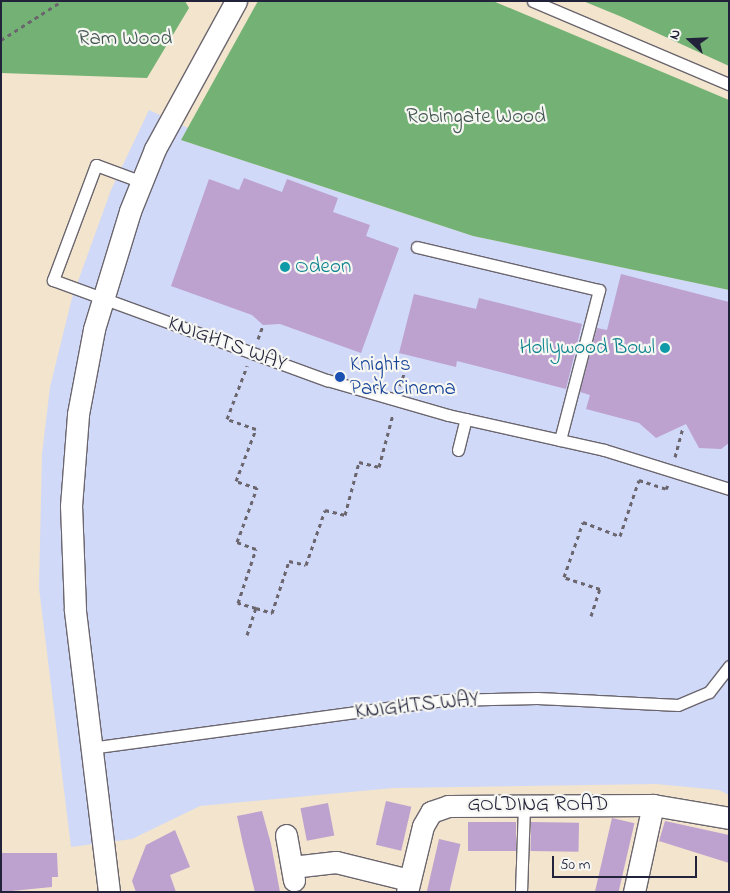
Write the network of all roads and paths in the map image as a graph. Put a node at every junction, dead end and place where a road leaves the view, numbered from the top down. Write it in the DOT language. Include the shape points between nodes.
graph roads {
  1 [pos="62,1"];
  2 [pos="236,1"];
  3 [pos="532,1"];
  4 [pos="1,40"];
  5 [pos="729,84"];
  6 [pos="142,182"];
  7 [pos="417,247"];
  8 [pos="102,299"];
  9 [pos="263,326"];
  10 [pos="252,354"];
  11 [pos="404,374"];
  12 [pos="397,401"];
  13 [pos="466,419"];
  14 [pos="683,428"];
  15 [pos="560,440"];
  16 [pos="458,450"];
  17 [pos="672,470"];
  18 [pos="729,489"];
  19 [pos="256,608"];
  20 [pos="591,616"];
  21 [pos="247,636"];
  22 [pos="729,666"];
  23 [pos="90,748"];
  24 [pos="524,804"];
  25 [pos="653,805"];
  26 [pos="729,818"];
  27 [pos="286,835"];
  28 [pos="408,886"];
  29 [pos="109,892"];
  30 [pos="521,892"];
  31 [pos="634,892"];
  1 -- 4 [label="path"];
  2 -- 6 [label="street"];
  3 -- 5 [label="lane"];
  6 -- 8 [label="street"];
  6 -- 8 [label="lane, KNIGHTS WAY" via="96,165 53,280"];
  7 -- 15 [label="lane" via="599,290"];
  8 -- 10 [label="lane, KNIGHTS WAY"];
  8 -- 23 [label="street" via="83,382 71,506 75,609"];
  9 -- 10 [label="path"];
  10 -- 12 [label="lane, KNIGHTS WAY"];
  10 -- 19 [label="path" via="227,419 256,429 236,481 257,488 237,542 256,548 238,602"];
  11 -- 12 [label="path"];
  12 -- 13 [label="lane, KNIGHTS WAY"];
  12 -- 19 [label="path" via="379,467 359,462 345,516 325,510 306,565 289,560 272,613"];
  13 -- 15 [label="lane, KNIGHTS WAY"];
  13 -- 16 [label="lane"];
  14 -- 17 [label="path"];
  15 -- 17 [label="lane, KNIGHTS WAY"];
  17 -- 18 [label="lane, KNIGHTS WAY"];
  17 -- 20 [label="path" via="666,489 639,480 620,536 583,522 564,577 600,589"];
  19 -- 21 [label="path"];
  22 -- 23 [label="lane, KNIGHTS WAY" via="704,695 678,705 452,699"];
  23 -- 29 [label="street"];
  24 -- 25 [label="street, GOLDING ROAD"];
  24 -- 28 [label="street, GOLDING ROAD" via="448,806 431,812 423,826"];
  24 -- 30 [label="lane"];
  25 -- 26 [label="street, GOLDING ROAD"];
  25 -- 31 [label="street"];
  27 -- 28 [label="street" via="293,874 336,862"];
}
